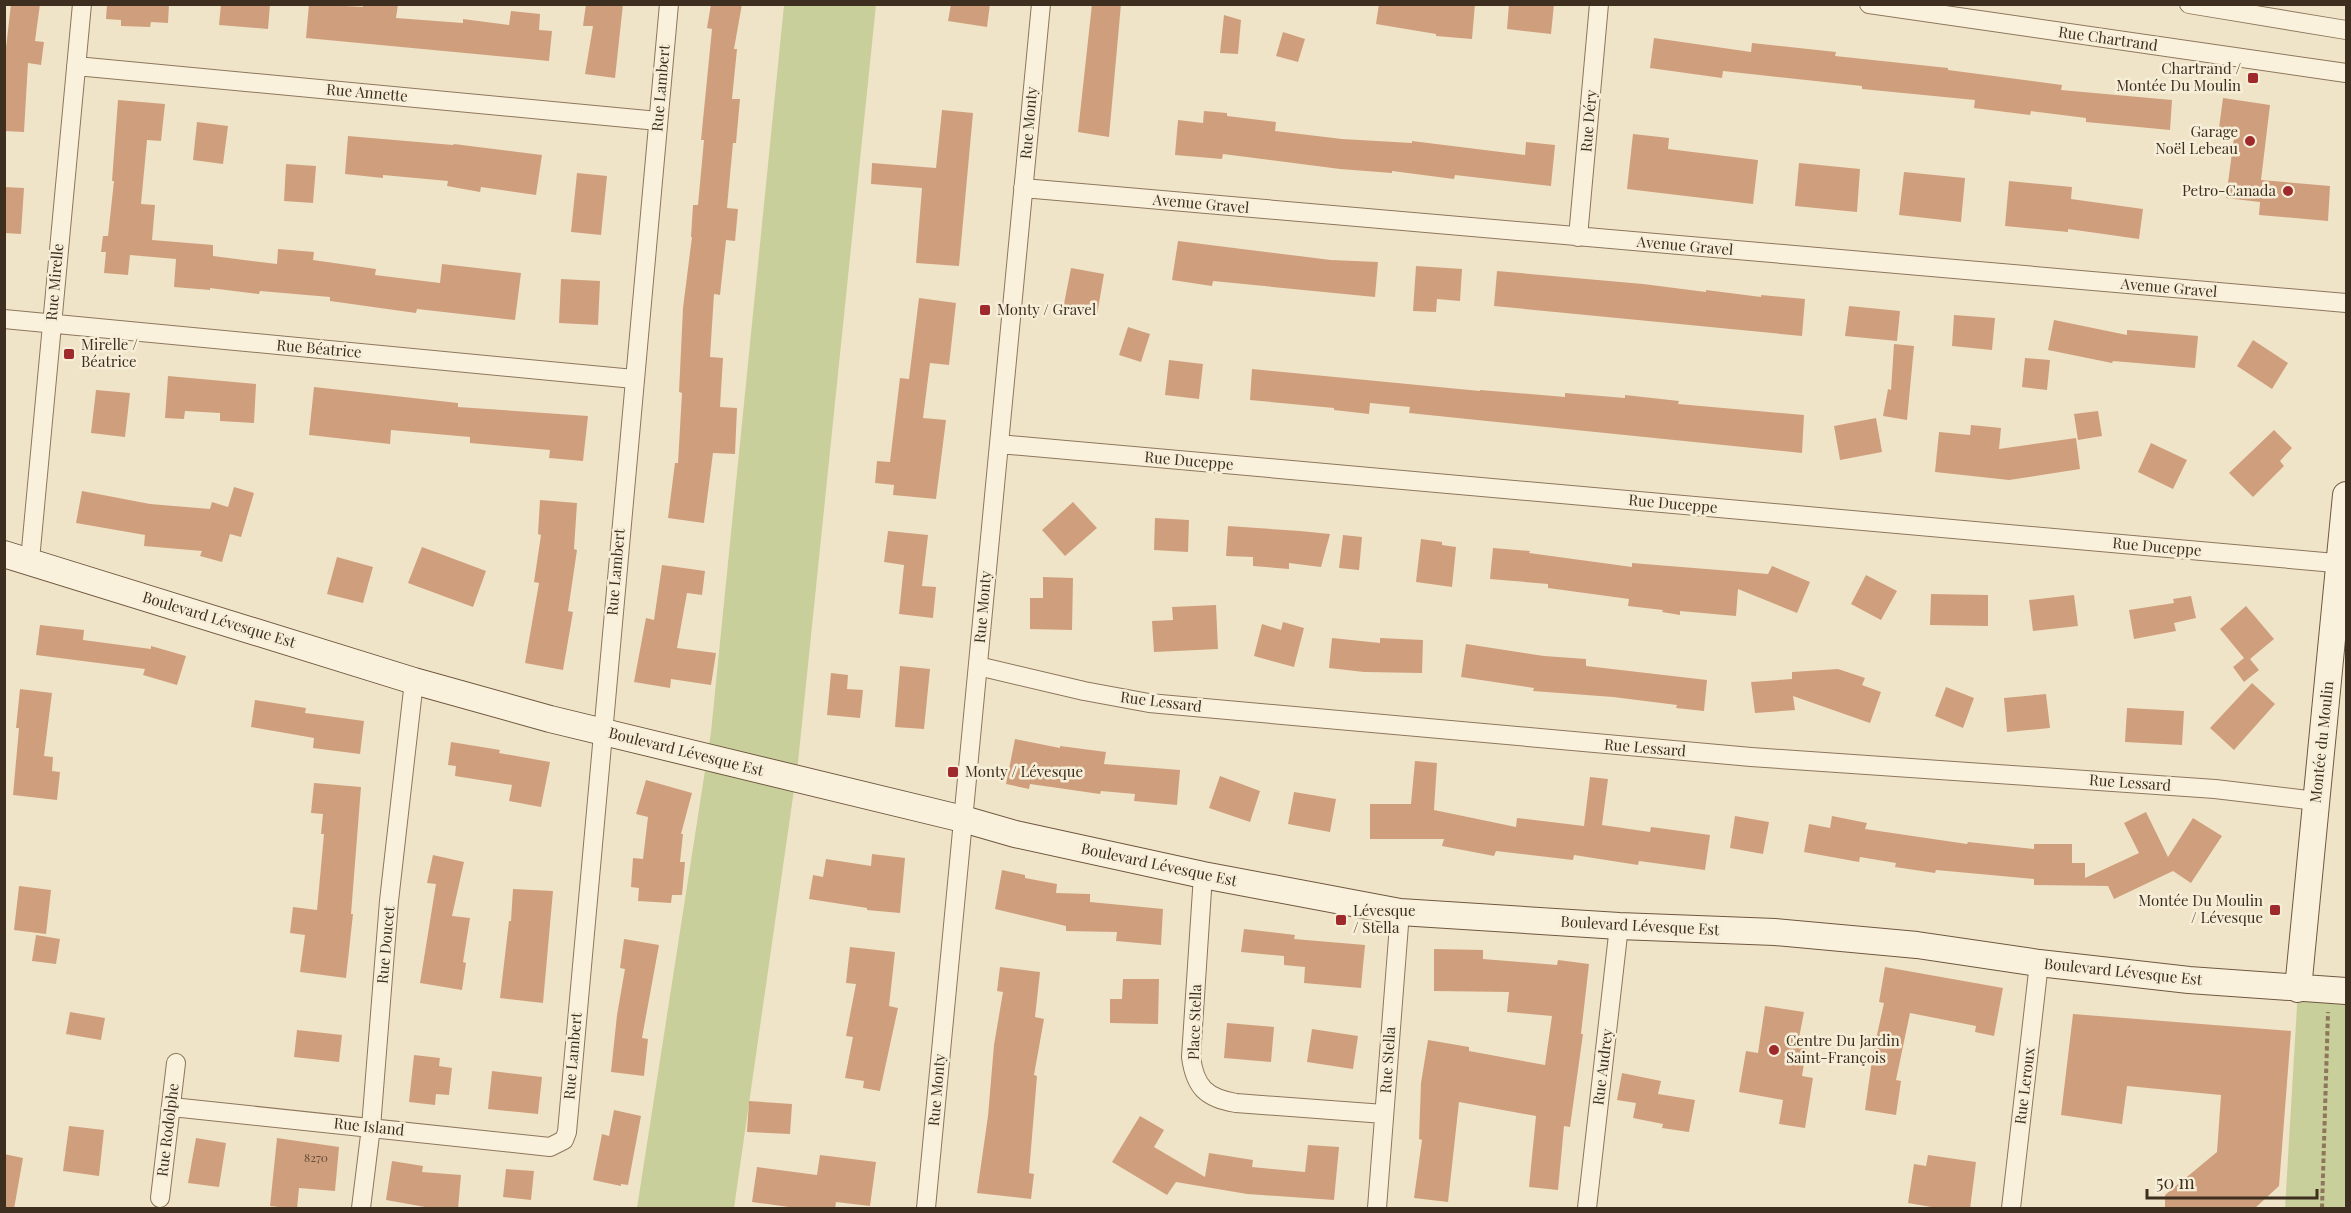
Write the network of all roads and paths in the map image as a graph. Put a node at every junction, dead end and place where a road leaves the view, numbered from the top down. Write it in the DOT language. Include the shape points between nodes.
graph roads {
  1 [pos="82,4"];
  2 [pos="669,4"];
  3 [pos="1041,4"];
  4 [pos="1599,4"];
  5 [pos="1869,4"];
  6 [pos="2189,4"];
  7 [pos="2346,30"];
  8 [pos="76,66"];
  9 [pos="2346,73"];
  10 [pos="658,121"];
  11 [pos="1023,188"];
  12 [pos="1578,237"];
  13 [pos="2346,303"];
  14 [pos="4,319"];
  15 [pos="52,324"];
  16 [pos="634,379"];
  17 [pos="999,444"];
  18 [pos="2346,495"];
  19 [pos="4,554"];
  20 [pos="30,560"];
  21 [pos="2343,564"];
  22 [pos="978,666"];
  23 [pos="414,681"];
  24 [pos="602,731"];
  25 [pos="2316,801"];
  26 [pos="963,819"];
  27 [pos="1203,875"];
  28 [pos="1400,912"];
  29 [pos="1619,926"];
  30 [pos="2039,963"];
  31 [pos="2298,989"];
  32 [pos="2338,990"];
  33 [pos="176,1063"];
  34 [pos="172,1107"];
  35 [pos="1384,1114"];
  36 [pos="370,1127"];
  37 [pos="564,1140"];
  38 [pos="160,1198"];
  39 [pos="361,1209"];
  40 [pos="926,1209"];
  41 [pos="1377,1209"];
  42 [pos="1587,1209"];
  43 [pos="2011,1209"];
  44 [pos="2322,1209"];
  1 -- 8 [label="street, Rue Mirelle"];
  2 -- 10 [label="street, Rue Lambert"];
  3 -- 11 [label="street, Rue Monty"];
  4 -- 12 [label="street, Rue Déry"];
  5 -- 9 [label="street, Rue Chartrand"];
  6 -- 7 [label="street"];
  8 -- 10 [label="street, Rue Annette"];
  8 -- 15 [label="street, Rue Mirelle"];
  10 -- 16 [label="street, Rue Lambert"];
  11 -- 12 [label="street, Avenue Gravel"];
  11 -- 17 [label="street, Rue Monty"];
  12 -- 13 [label="street, Avenue Gravel"];
  14 -- 15 [label="street, Rue Béatrice"];
  15 -- 16 [label="street, Rue Béatrice"];
  15 -- 20 [label="street, Rue Mirelle"];
  16 -- 24 [label="street, Rue Lambert"];
  17 -- 21 [label="street, Rue Duceppe"];
  17 -- 22 [label="street, Rue Monty"];
  18 -- 21 [label="street, Montée du Moulin"];
  19 -- 20 [label="street, Boulevard Lévesque Est"];
  20 -- 23 [label="street, Boulevard Lévesque Est"];
  21 -- 25 [label="street, Montée du Moulin"];
  22 -- 25 [label="street, Rue Lessard" via="1161,704 1751,757 2215,789"];
  22 -- 26 [label="street, Rue Monty"];
  23 -- 24 [label="street, Boulevard Lévesque Est"];
  23 -- 36 [label="street, Rue Doucet" via="389,901"];
  24 -- 26 [label="street, Boulevard Lévesque Est"];
  24 -- 37 [label="street, Rue Lambert"];
  25 -- 31 [label="street, Montée du Moulin"];
  26 -- 27 [label="street, Boulevard Lévesque Est"];
  26 -- 40 [label="street, Rue Monty"];
  27 -- 28 [label="street, Boulevard Lévesque Est"];
  27 -- 35 [label="street, Place Stella" via="1191,1057 1200,1086 1223,1101 1236,1103"];
  28 -- 29 [label="street, Boulevard Lévesque Est"];
  28 -- 35 [label="street, Rue Stella"];
  29 -- 30 [label="street, Boulevard Lévesque Est" via="1774,932 1917,945"];
  29 -- 42 [label="street, Rue Audrey"];
  30 -- 31 [label="street, Boulevard Lévesque Est"];
  30 -- 43 [label="street, Rue Leroux"];
  31 -- 32 [label="street, Boulevard Lévesque Est"];
  32 -- 44 [label="path"];
  33 -- 34 [label="street, Rue Rodolphe"];
  34 -- 36 [label="street, Rue Island"];
  34 -- 38 [label="street, Rue Rodolphe"];
  35 -- 41 [label="street, Rue Stella"];
  36 -- 37 [label="street, Rue Island" via="550,1147"];
  36 -- 39 [label="street, Rue Doucet"];
}
